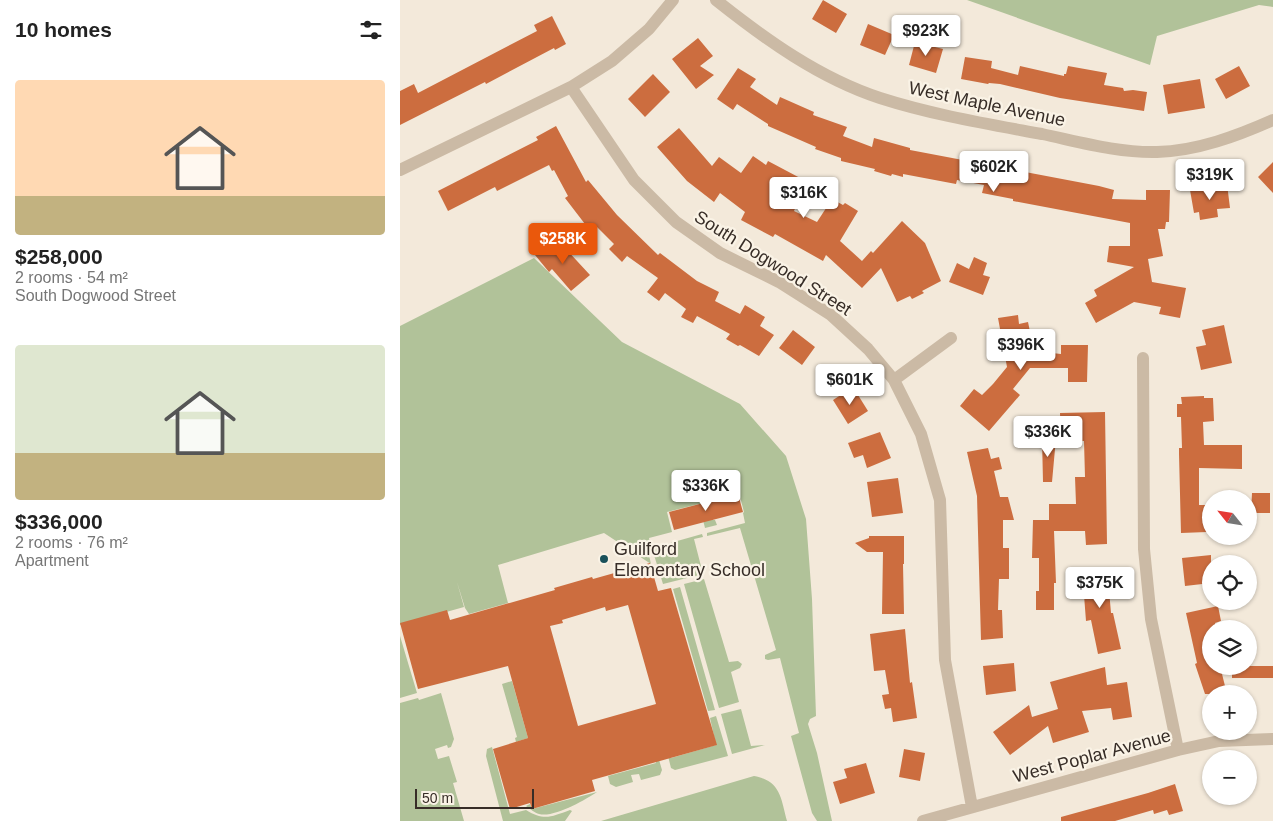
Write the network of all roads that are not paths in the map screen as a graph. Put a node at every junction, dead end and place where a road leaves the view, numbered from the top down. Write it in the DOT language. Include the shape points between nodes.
graph roads {
  1 [pos="672,0"];
  2 [pos="716,0"];
  3 [pos="571,87"];
  4 [pos="1273,120"];
  5 [pos="400,170"];
  6 [pos="951,338"];
  7 [pos="1143,358"];
  8 [pos="894,380"];
  9 [pos="1273,739"];
  10 [pos="1178,750"];
  11 [pos="972,807"];
  12 [pos="923,821"];
  1 -- 3 [label="street" via="649,29 612,61"];
  2 -- 4 [label="street, West Maple Avenue" via="758,33 831,77 879,98 948,116 1127,151 1158,152 1189,149"];
  3 -- 5 [label="street"];
  3 -- 8 [label="street, South Dogwood Street" via="634,180 676,222 720,253 779,282 831,315 868,349"];
  6 -- 8 [label="street"];
  7 -- 10 [label="street" via="1144,549 1151,619"];
  8 -- 11 [label="street, South Dogwood Street" via="921,434 940,500 945,660"];
  9 -- 10 [label="street, West Poplar Avenue" via="1220,741"];
  10 -- 11 [label="street, West Poplar Avenue"];
  11 -- 12 [label="street, West Poplar Avenue"];
}
